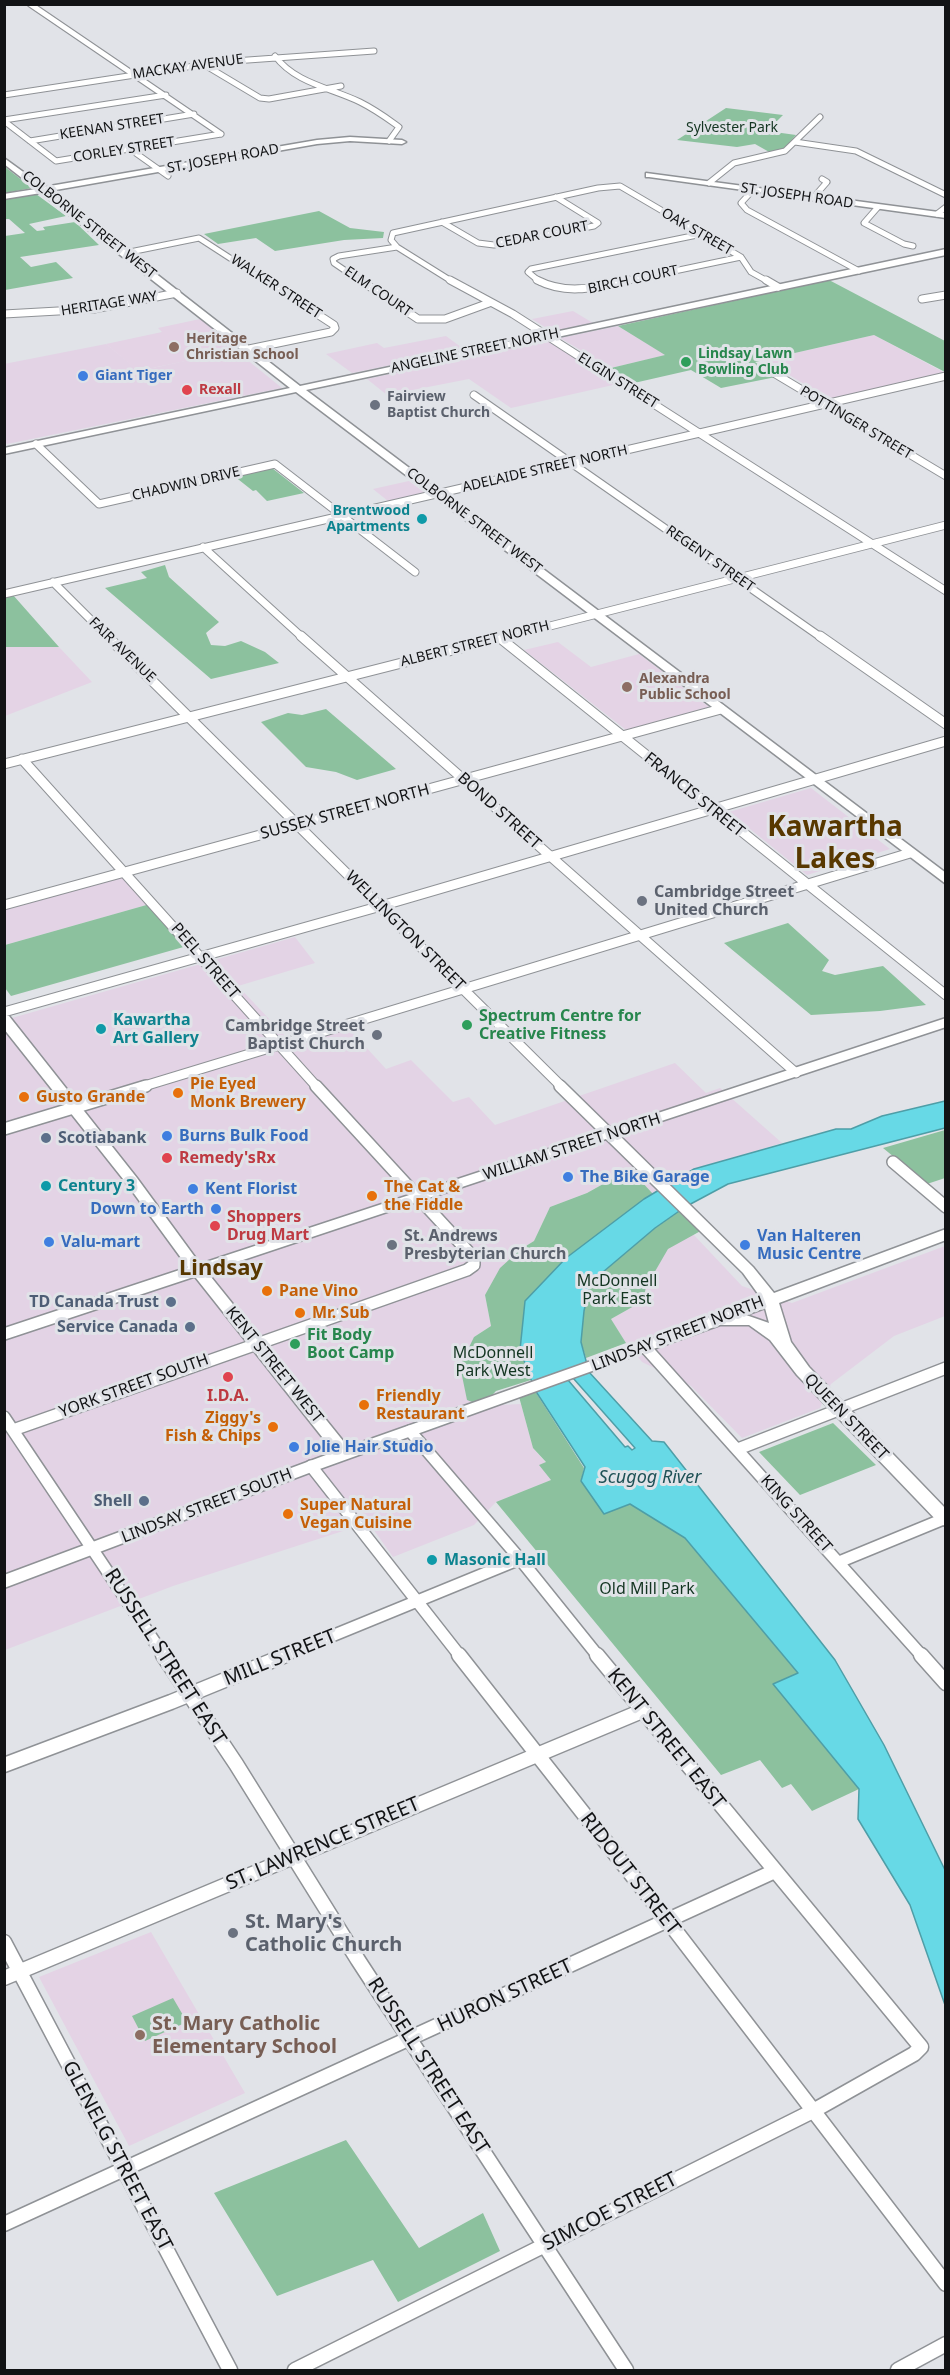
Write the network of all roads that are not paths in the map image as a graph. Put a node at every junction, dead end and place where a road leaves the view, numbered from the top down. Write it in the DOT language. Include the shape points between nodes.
graph roads {
  1 [pos="30,4"];
  2 [pos="374,51"];
  3 [pos="275,56"];
  4 [pos="203,64"];
  5 [pos="135,74"];
  6 [pos="341,86"];
  7 [pos="323,90"];
  8 [pos="4,95"];
  9 [pos="166,95"];
  10 [pos="194,114"];
  11 [pos="820,117"];
  12 [pos="4,121"];
  13 [pos="30,141"];
  14 [pos="389,141"];
  15 [pos="402,142"];
  16 [pos="795,142"];
  17 [pos="130,149"];
  18 [pos="4,160"];
  19 [pos="160,170"];
  20 [pos="649,175"];
  21 [pos="168,176"];
  22 [pos="822,179"];
  23 [pos="709,183"];
  24 [pos="44,190"];
  25 [pos="753,190"];
  26 [pos="945,195"];
  27 [pos="556,197"];
  28 [pos="4,198"];
  29 [pos="813,198"];
  30 [pos="878,207"];
  31 [pos="945,207"];
  32 [pos="941,215"];
  33 [pos="442,222"];
  34 [pos="702,234"];
  35 [pos="913,246"];
  36 [pos="397,247"];
  37 [pos="945,252"];
  38 [pos="125,253"];
  39 [pos="741,257"];
  40 [pos="859,271"];
  41 [pos="778,287"];
  42 [pos="177,293"];
  43 [pos="945,295"];
  44 [pos="922,299"];
  45 [pos="489,303"];
  46 [pos="4,314"];
  47 [pos="548,336"];
  48 [pos="249,349"];
  49 [pos="767,369"];
  50 [pos="945,376"];
  51 [pos="298,388"];
  52 [pos="474,395"];
  53 [pos="826,404"];
  54 [pos="700,434"];
  55 [pos="36,444"];
  56 [pos="4,451"];
  57 [pos="573,463"];
  58 [pos="945,476"];
  59 [pos="438,494"];
  60 [pos="342,517"];
  61 [pos="945,525"];
  62 [pos="872,544"];
  63 [pos="203,547"];
  64 [pos="415,572"];
  65 [pos="737,579"];
  66 [pos="53,582"];
  67 [pos="945,591"];
  68 [pos="4,594"];
  69 [pos="595,613"];
  70 [pos="500,638"];
  71 [pos="347,677"];
  72 [pos="721,709"];
  73 [pos="191,717"];
  74 [pos="945,724"];
  75 [pos="621,736"];
  76 [pos="945,739"];
  77 [pos="22,759"];
  78 [pos="4,764"];
  79 [pos="812,778"];
  80 [pos="464,780"];
  81 [pos="710,808"];
  82 [pos="296,825"];
  83 [pos="910,853"];
  84 [pos="548,854"];
  85 [pos="126,872"];
  86 [pos="945,880"];
  87 [pos="808,885"];
  88 [pos="378,904"];
  89 [pos="4,905"];
  90 [pos="642,936"];
  91 [pos="198,954"];
  92 [pos="465,990"];
  93 [pos="945,995"];
  94 [pos="4,1006"];
  95 [pos="4,1012"];
  96 [pos="4,1018"];
  97 [pos="945,1022"];
  98 [pos="279,1046"];
  99 [pos="796,1073"];
  100 [pos="74,1107"];
  101 [pos="4,1129"];
  102 [pos="610,1135"];
  103 [pos="893,1162"];
  104 [pos="417,1199"];
  105 [pos="945,1207"];
  106 [pos="945,1234"];
  107 [pos="197,1270"];
  108 [pos="467,1270"];
  109 [pos="770,1299"];
  110 [pos="703,1324"];
  111 [pos="4,1334"];
  112 [pos="256,1342"];
  113 [pos="783,1343"];
  114 [pos="645,1347"];
  115 [pos="945,1368"];
  116 [pos="839,1409"];
  117 [pos="4,1417"];
  118 [pos="13,1430"];
  119 [pos="410,1431"];
  120 [pos="738,1449"];
  121 [pos="345,1454"];
  122 [pos="311,1466"];
  123 [pos="945,1519"];
  124 [pos="94,1550"];
  125 [pos="520,1559"];
  126 [pos="839,1562"];
  127 [pos="4,1581"];
  128 [pos="419,1602"];
  129 [pos="945,1683"];
  130 [pos="189,1694"];
  131 [pos="642,1712"];
  132 [pos="536,1755"];
  133 [pos="4,1765"];
  134 [pos="294,1858"];
  135 [pos="775,1871"];
  136 [pos="668,1921"];
  137 [pos="4,1942"];
  138 [pos="20,1971"];
  139 [pos="4,1978"];
  140 [pos="410,2040"];
  141 [pos="921,2047"];
  142 [pos="813,2111"];
  143 [pos="123,2169"];
  144 [pos="4,2224"];
  145 [pos="544,2246"];
  146 [pos="945,2284"];
  147 [pos="945,2344"];
  148 [pos="230,2370"];
  149 [pos="295,2370"];
  150 [pos="626,2370"];
  151 [pos="898,2370"];
  1 -- 5 [label="street"];
  2 -- 3 [label="street, MACKAY AVENUE"];
  3 -- 4 [label="street, MACKAY AVENUE"];
  3 -- 7 [label="street" via="280,64"];
  4 -- 5 [label="street, MACKAY AVENUE"];
  4 -- 7 [label="street" via="260,98"];
  5 -- 8 [label="street, MACKAY AVENUE"];
  5 -- 9 [label="street"];
  6 -- 7 [label="street"];
  7 -- 14 [label="street" via="361,102 399,127"];
  9 -- 10 [label="street"];
  9 -- 12 [label="street, CORLEY STREET"];
  10 -- 13 [label="street, KEENAN STREET"];
  10 -- 17 [label="street, CORLEY STREET" via="221,134"];
  11 -- 16 [label="street"];
  12 -- 13 [label="street, CORLEY STREET"];
  13 -- 17 [label="street, CORLEY STREET" via="56,161"];
  14 -- 15 [label="main road, ST. JOSEPH ROAD"];
  14 -- 19 [label="main road, ST. JOSEPH ROAD" via="324,141"];
  16 -- 23 [label="street" via="777,155 728,166"];
  16 -- 26 [label="street" via="856,152"];
  17 -- 19 [label="street"];
  18 -- 24 [label="main road, COLBORNE STREET WEST"];
  19 -- 21 [label="street"];
  19 -- 24 [label="main road, ST. JOSEPH ROAD"];
  20 -- 23 [label="main road, ST. JOSEPH ROAD"];
  22 -- 29 [label="street" via="827,182"];
  23 -- 25 [label="main road, ST. JOSEPH ROAD"];
  24 -- 28 [label="main road, ST. JOSEPH ROAD"];
  24 -- 38 [label="main road, COLBORNE STREET WEST"];
  25 -- 29 [label="main road, ST. JOSEPH ROAD"];
  25 -- 40 [label="street" via="741,203 747,210"];
  27 -- 33 [label="street"];
  27 -- 33 [label="street, CEDAR COURT" via="598,223 494,245 478,243"];
  27 -- 34 [label="street, OAK STREET" via="620,186"];
  29 -- 30 [label="main road, ST. JOSEPH ROAD"];
  30 -- 32 [label="main road, ST. JOSEPH ROAD"];
  30 -- 35 [label="street" via="864,223"];
  31 -- 32 [label="street"];
  33 -- 36 [label="street" via="393,233"];
  34 -- 39 [label="street, OAK STREET"];
  34 -- 39 [label="street, BIRCH COURT" via="531,268 528,272 532,278 554,287 578,291"];
  36 -- 45 [label="street, ELGIN STREET"];
  36 -- 45 [label="street, ELM COURT" via="333,259 418,319 445,319"];
  37 -- 40 [label="main road, ANGELINE STREET NORTH"];
  38 -- 42 [label="main road, COLBORNE STREET WEST"];
  38 -- 48 [label="street, WALKER STREET" via="200,238 335,328"];
  39 -- 41 [label="street, OAK STREET" via="751,272"];
  40 -- 41 [label="main road, ANGELINE STREET NORTH"];
  41 -- 47 [label="main road, ANGELINE STREET NORTH"];
  42 -- 46 [label="street, HERITAGE WAY" via="88,310"];
  42 -- 48 [label="main road, COLBORNE STREET WEST"];
  43 -- 44 [label="street"];
  45 -- 47 [label="street, ELGIN STREET"];
  47 -- 51 [label="main road, ANGELINE STREET NORTH"];
  47 -- 54 [label="street, ELGIN STREET"];
  48 -- 51 [label="main road, COLBORNE STREET WEST"];
  49 -- 53 [label="street, POTTINGER STREET"];
  50 -- 53 [label="street, ADELAIDE STREET NORTH"];
  51 -- 55 [label="main road, ANGELINE STREET NORTH"];
  51 -- 59 [label="main road, COLBORNE STREET WEST"];
  52 -- 57 [label="street, REGENT STREET"];
  53 -- 54 [label="street, ADELAIDE STREET NORTH"];
  53 -- 58 [label="street, POTTINGER STREET"];
  54 -- 57 [label="street, ADELAIDE STREET NORTH"];
  54 -- 62 [label="street, ELGIN STREET"];
  55 -- 56 [label="main road, ANGELINE STREET NORTH"];
  55 -- 60 [label="street, CHADWIN DRIVE" via="99,504 275,464"];
  57 -- 59 [label="street, ADELAIDE STREET NORTH"];
  57 -- 65 [label="street, REGENT STREET"];
  59 -- 60 [label="street, ADELAIDE STREET NORTH"];
  59 -- 69 [label="main road, COLBORNE STREET WEST"];
  60 -- 63 [label="street, ADELAIDE STREET NORTH"];
  60 -- 64 [label="street"];
  61 -- 62 [label="street, ALBERT STREET NORTH"];
  62 -- 65 [label="street, ALBERT STREET NORTH"];
  62 -- 67 [label="street, ELGIN STREET"];
  63 -- 66 [label="street, ADELAIDE STREET NORTH"];
  63 -- 71 [label="street, BOND STREET"];
  65 -- 69 [label="street, ALBERT STREET NORTH"];
  65 -- 74 [label="street, REGENT STREET"];
  66 -- 68 [label="street, ADELAIDE STREET NORTH"];
  66 -- 73 [label="street, FAIR AVENUE"];
  69 -- 70 [label="street, ALBERT STREET NORTH"];
  69 -- 72 [label="main road, COLBORNE STREET WEST"];
  70 -- 71 [label="street, ALBERT STREET NORTH"];
  70 -- 75 [label="street, FRANCIS STREET"];
  71 -- 73 [label="street, ALBERT STREET NORTH"];
  71 -- 80 [label="street, BOND STREET"];
  72 -- 75 [label="street, SUSSEX STREET NORTH"];
  72 -- 79 [label="main road, COLBORNE STREET WEST"];
  73 -- 77 [label="street, ALBERT STREET NORTH"];
  73 -- 82 [label="street, WELLINGTON STREET"];
  75 -- 80 [label="street, SUSSEX STREET NORTH"];
  75 -- 81 [label="street, FRANCIS STREET"];
  76 -- 79 [label="street"];
  77 -- 78 [label="street, ALBERT STREET NORTH"];
  77 -- 85 [label="street, PEEL STREET"];
  79 -- 81 [label="street"];
  79 -- 83 [label="main road, COLBORNE STREET WEST"];
  80 -- 82 [label="street, SUSSEX STREET NORTH"];
  80 -- 84 [label="street, BOND STREET"];
  81 -- 84 [label="street"];
  81 -- 87 [label="street, FRANCIS STREET"];
  82 -- 85 [label="street, SUSSEX STREET NORTH"];
  82 -- 88 [label="street, WELLINGTON STREET"];
  83 -- 86 [label="main road, COLBORNE STREET WEST"];
  83 -- 87 [label="street"];
  84 -- 88 [label="street"];
  84 -- 90 [label="street, BOND STREET"];
  85 -- 89 [label="street, SUSSEX STREET NORTH"];
  85 -- 91 [label="street, PEEL STREET"];
  87 -- 90 [label="street"];
  87 -- 93 [label="street, FRANCIS STREET"];
  88 -- 91 [label="street"];
  88 -- 92 [label="street, WELLINGTON STREET"];
  90 -- 92 [label="street"];
  90 -- 99 [label="street, BOND STREET"];
  91 -- 94 [label="street"];
  91 -- 95 [label="street"];
  91 -- 98 [label="street, PEEL STREET"];
  92 -- 98 [label="street"];
  92 -- 102 [label="street, WELLINGTON STREET"];
  96 -- 100 [label="main road, KENT STREET WEST"];
  97 -- 99 [label="main road, WILLIAM STREET NORTH"];
  98 -- 100 [label="street"];
  98 -- 104 [label="street, PEEL STREET"];
  99 -- 102 [label="main road, WILLIAM STREET NORTH"];
  100 -- 101 [label="street"];
  100 -- 107 [label="main road, KENT STREET WEST"];
  102 -- 104 [label="main road, WILLIAM STREET NORTH"];
  102 -- 109 [label="main road, WELLINGTON STREET" via="748,1270"];
  103 -- 105 [label="street"];
  104 -- 107 [label="main road, WILLIAM STREET NORTH"];
  104 -- 108 [label="street, PEEL STREET" via="474,1258 474,1265"];
  106 -- 109 [label="main road, LINDSAY STREET NORTH"];
  107 -- 111 [label="street"];
  107 -- 112 [label="main road, KENT STREET WEST"];
  108 -- 112 [label="street, YORK STREET SOUTH"];
  109 -- 110 [label="main road, LINDSAY STREET NORTH"];
  109 -- 113 [label="main road, QUEEN STREET"];
  110 -- 113 [label="main road" via="740,1318 753,1320"];
  110 -- 114 [label="main road, LINDSAY STREET NORTH"];
  112 -- 118 [label="street, YORK STREET SOUTH"];
  112 -- 121 [label="main road, KENT STREET WEST"];
  113 -- 116 [label="main road, QUEEN STREET"];
  114 -- 119 [label="main road, LINDSAY STREET NORTH"];
  114 -- 120 [label="street, KING STREET"];
  115 -- 116 [label="street"];
  116 -- 120 [label="street"];
  116 -- 123 [label="main road, QUEEN STREET"];
  117 -- 118 [label="street, RUSSELL STREET EAST"];
  118 -- 124 [label="street, RUSSELL STREET EAST"];
  119 -- 121 [label="main road, LINDSAY STREET SOUTH"];
  119 -- 125 [label="street, KENT STREET EAST"];
  120 -- 126 [label="street, KING STREET"];
  121 -- 122 [label="main road, LINDSAY STREET SOUTH"];
  122 -- 124 [label="main road, LINDSAY STREET SOUTH"];
  122 -- 128 [label="street, RIDOUT STREET"];
  123 -- 126 [label="street"];
  124 -- 127 [label="main road, LINDSAY STREET SOUTH"];
  124 -- 130 [label="street, RUSSELL STREET EAST"];
  125 -- 128 [label="street, MILL STREET"];
  125 -- 131 [label="street, KENT STREET EAST"];
  126 -- 129 [label="street, KING STREET"];
  128 -- 130 [label="street, MILL STREET"];
  128 -- 132 [label="street, RIDOUT STREET"];
  130 -- 133 [label="street, MILL STREET"];
  130 -- 134 [label="street, RUSSELL STREET EAST"];
  131 -- 132 [label="street, ST. LAWRENCE STREET"];
  131 -- 135 [label="street, KENT STREET EAST"];
  132 -- 134 [label="street, ST. LAWRENCE STREET"];
  132 -- 136 [label="street, RIDOUT STREET"];
  134 -- 138 [label="street, ST. LAWRENCE STREET"];
  134 -- 140 [label="street, RUSSELL STREET EAST"];
  135 -- 136 [label="street, HURON STREET"];
  135 -- 141 [label="street, KENT STREET EAST"];
  136 -- 140 [label="street, HURON STREET"];
  136 -- 142 [label="street, RIDOUT STREET"];
  137 -- 138 [label="street, GLENELG STREET EAST"];
  138 -- 139 [label="street, ST. LAWRENCE STREET"];
  138 -- 143 [label="street, GLENELG STREET EAST"];
  140 -- 143 [label="street, HURON STREET"];
  140 -- 145 [label="street, RUSSELL STREET EAST"];
  141 -- 142 [label="street, SIMCOE STREET"];
  142 -- 145 [label="street, SIMCOE STREET"];
  142 -- 146 [label="street, RIDOUT STREET"];
  143 -- 144 [label="street, HURON STREET"];
  143 -- 148 [label="street, GLENELG STREET EAST"];
  145 -- 149 [label="street, SIMCOE STREET"];
  145 -- 150 [label="street, RUSSELL STREET EAST"];
  147 -- 151 [label="street"];
}
